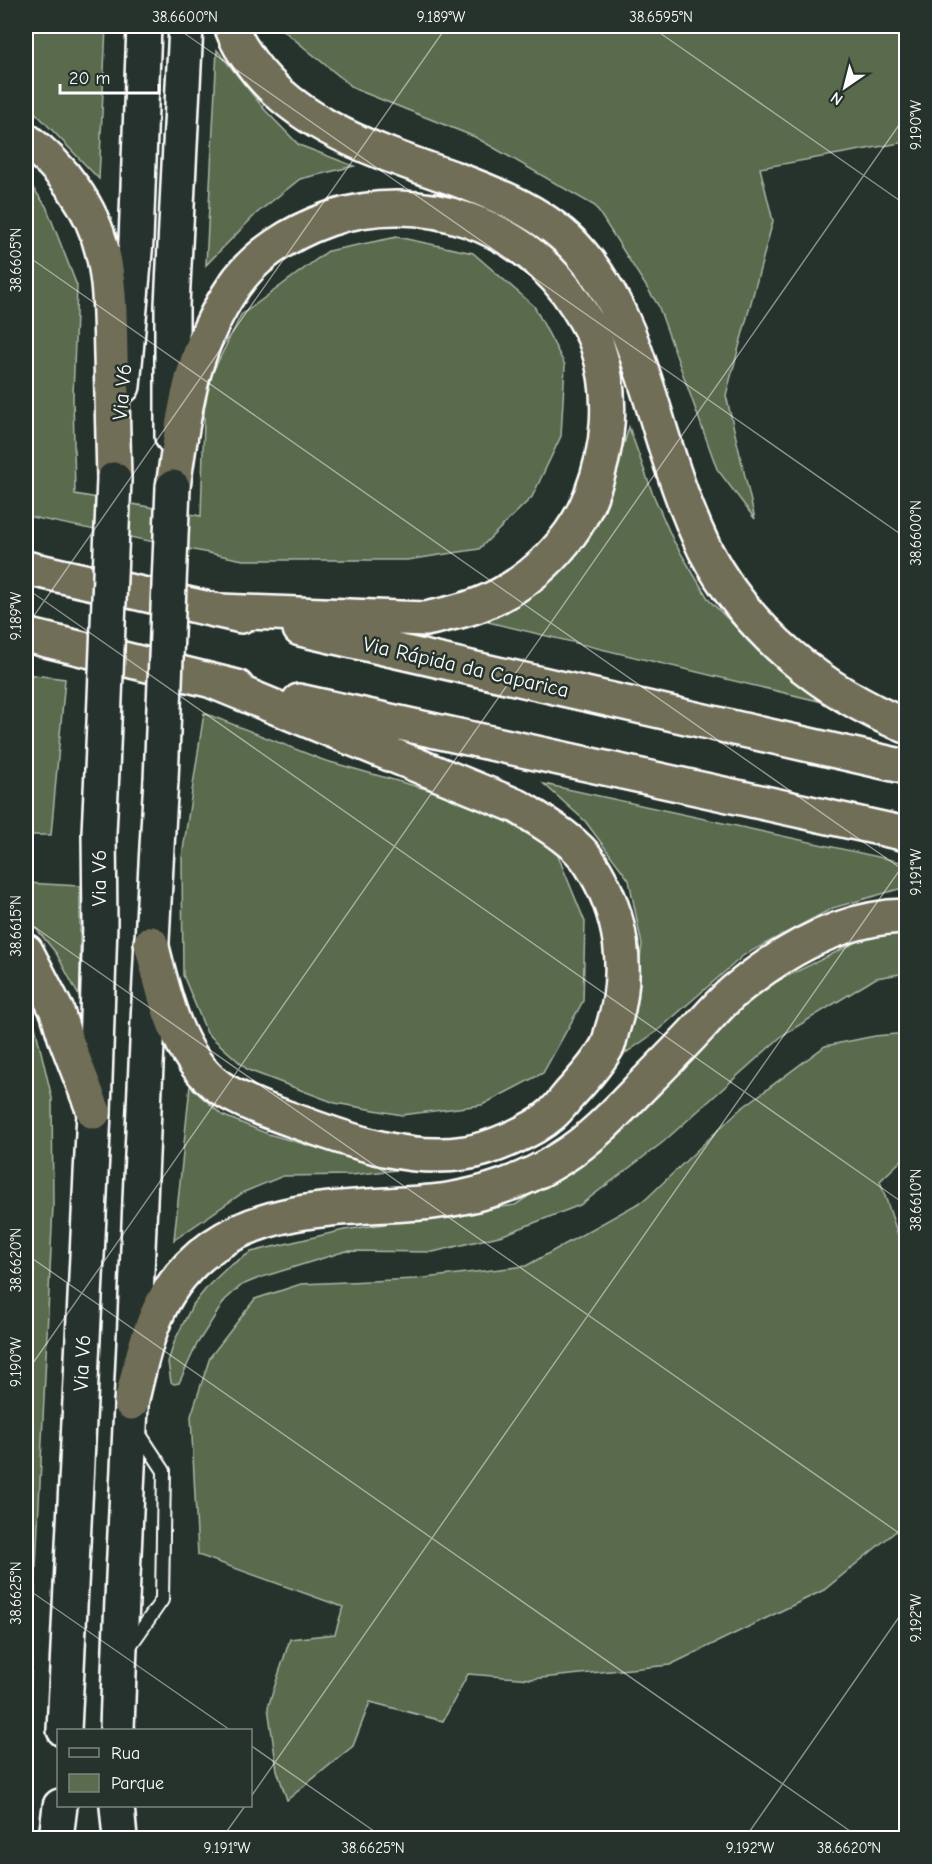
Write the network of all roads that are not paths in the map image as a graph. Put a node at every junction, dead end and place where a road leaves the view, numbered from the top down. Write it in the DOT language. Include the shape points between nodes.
graph roads {
  1 [pos="144,26"];
  2 [pos="186,26"];
  3 [pos="231,26"];
  4 [pos="26,140"];
  5 [pos="114,479"];
  6 [pos="172,487"];
  7 [pos="26,563"];
  8 [pos="26,568"];
  9 [pos="58,575"];
  10 [pos="220,611"];
  11 [pos="26,635"];
  12 [pos="214,682"];
  13 [pos="906,726"];
  14 [pos="906,767"];
  15 [pos="906,834"];
  16 [pos="906,916"];
  17 [pos="151,943"];
  18 [pos="26,951"];
  19 [pos="94,1112"];
  20 [pos="131,1412"];
  21 [pos="64,1729"];
  22 [pos="117,1729"];
  23 [pos="60,1807"];
  24 [pos="117,1807"];
  25 [pos="56,1839"];
  26 [pos="120,1839"];
  1 -- 5 [label="main road, Via V6" via="136,241"];
  2 -- 6 [label="main road" via="172,305"];
  3 -- 13 [label="highway" via="241,49 259,71 277,92 305,113 369,148 526,209 579,250 618,307 646,379 676,482 706,551 726,585 772,639 818,678"];
  4 -- 5 [label="highway" via="63,174 81,199 102,250 109,310"];
  5 -- 19 [label="main road, Via V6, bridge" via="99,833"];
  6 -- 10 [label="highway" via="194,370 219,309 235,284 271,249 291,235 343,214 371,208 438,211 497,233 552,272 572,297 598,347 605,381 607,426 598,478 575,527 536,571 516,586 489,601 426,619"];
  6 -- 17 [label="main road, bridge"];
  7 -- 9 [label="highway"];
  8 -- 9 [label="highway, Via Rápida da Caparica"];
  9 -- 10 [label="highway, Via Rápida da Caparica"];
  10 -- 14 [label="highway, Via Rápida da Caparica"];
  11 -- 12 [label="highway"];
  12 -- 15 [label="highway"];
  12 -- 17 [label="highway" via="519,807 559,832 589,860 609,896 619,933 623,971 619,1009 608,1045 550,1116 511,1139 466,1153 412,1155 354,1142 264,1110 225,1091 184,1046 167,1007"];
  16 -- 20 [label="highway" via="887,916 827,933 777,959 736,989 605,1124 562,1158 526,1178 479,1194 434,1202 301,1211 240,1230 214,1246 194,1261 164,1297 147,1337"];
  17 -- 20 [label="main road"];
  18 -- 19 [label="highway" via="57,1011"];
  19 -- 21 [label="main road, Via V6"];
  20 -- 22 [label="main road"];
  23 -- 25 [label="main road"];
  24 -- 26 [label="main road"];
}
